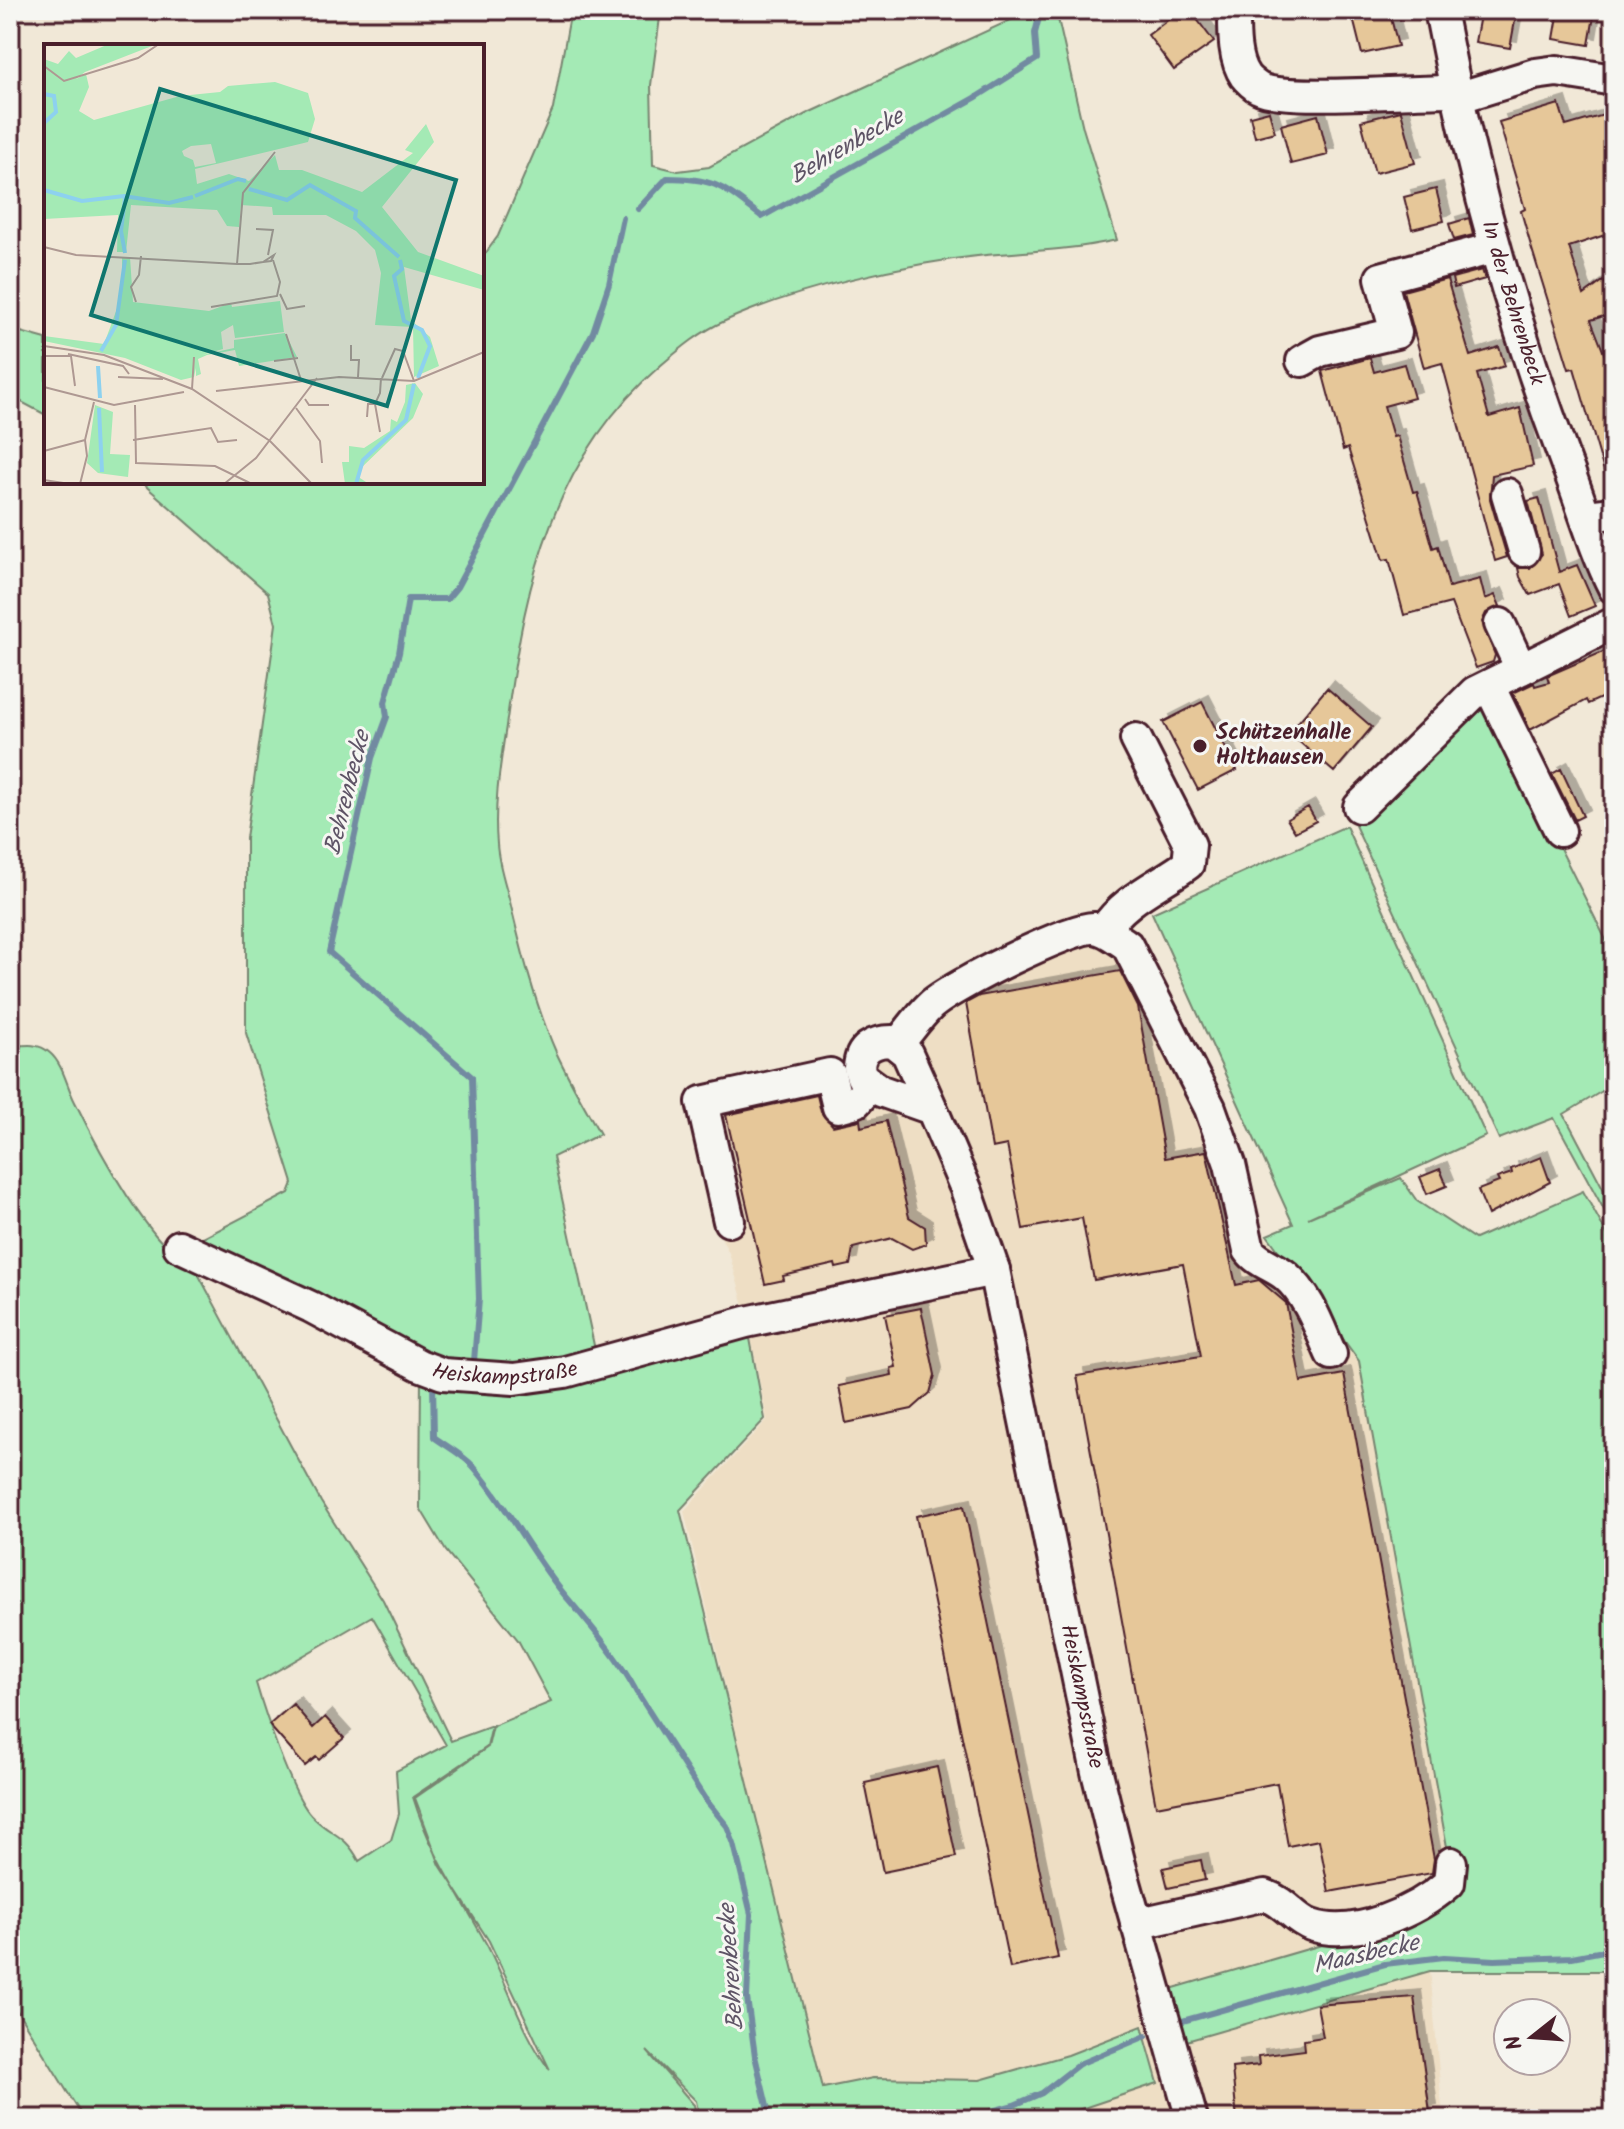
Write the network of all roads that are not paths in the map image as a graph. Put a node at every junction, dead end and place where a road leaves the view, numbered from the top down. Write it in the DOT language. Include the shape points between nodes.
graph roads {
  1 [pos="1234,10"];
  2 [pos="1440,10"];
  3 [pos="1614,80"];
  4 [pos="1456,94"];
  5 [pos="1494,248"];
  6 [pos="1302,361"];
  7 [pos="1507,494"];
  8 [pos="1600,514"];
  9 [pos="1524,551"];
  10 [pos="1614,588"];
  11 [pos="1614,623"];
  12 [pos="1500,624"];
  13 [pos="1521,669"];
  14 [pos="1489,686"];
  15 [pos="1136,739"];
  16 [pos="1359,807"];
  17 [pos="1560,831"];
  18 [pos="1104,930"];
  19 [pos="899,1043"];
  20 [pos="871,1085"];
  21 [pos="932,1109"];
  22 [pos="729,1221"];
  23 [pos="179,1246"];
  24 [pos="994,1270"];
  25 [pos="1331,1354"];
  26 [pos="1451,1863"];
  27 [pos="1136,1924"];
  28 [pos="1192,2119"];
  1 -- 4 [label="street" via="1239,63 1260,89 1285,94"];
  2 -- 4 [label="street, In der Behrenbeck"];
  3 -- 4 [label="street" via="1546,73"];
  4 -- 5 [label="street, In der Behrenbeck"];
  5 -- 6 [label="street" via="1381,278 1396,333 1320,351"];
  5 -- 8 [label="street, In der Behrenbeck" via="1532,372"];
  7 -- 9 [label="street"];
  8 -- 10 [label="street, In der Behrenbeck"];
  11 -- 13 [label="street"];
  12 -- 13 [label="street"];
  13 -- 14 [label="street"];
  14 -- 16 [label="street" via="1475,692"];
  14 -- 17 [label="street"];
  15 -- 18 [label="street" via="1192,854 1188,864 1137,895"];
  18 -- 19 [label="street" via="1091,927 960,984 931,1005"];
  18 -- 25 [label="street" via="1127,945 1210,1108 1230,1164 1249,1250 1303,1293"];
  19 -- 20 [label="street" via="884,1041 865,1049 859,1068"];
  19 -- 21 [label="street, Heiskampstraße"];
  20 -- 21 [label="street"];
  20 -- 22 [label="street" via="856,1102 838,1107 830,1074 702,1102"];
  21 -- 24 [label="street, Heiskampstraße"];
  23 -- 24 [label="street, Heiskampstraße" via="419,1365 443,1374 514,1379 565,1372 746,1322"];
  24 -- 27 [label="street, Heiskampstraße" via="1097,1772"];
  26 -- 27 [label="street" via="1449,1883 1431,1898 1358,1926 1315,1926 1265,1895"];
  27 -- 28 [label="street, Heiskampstraße"];
}
